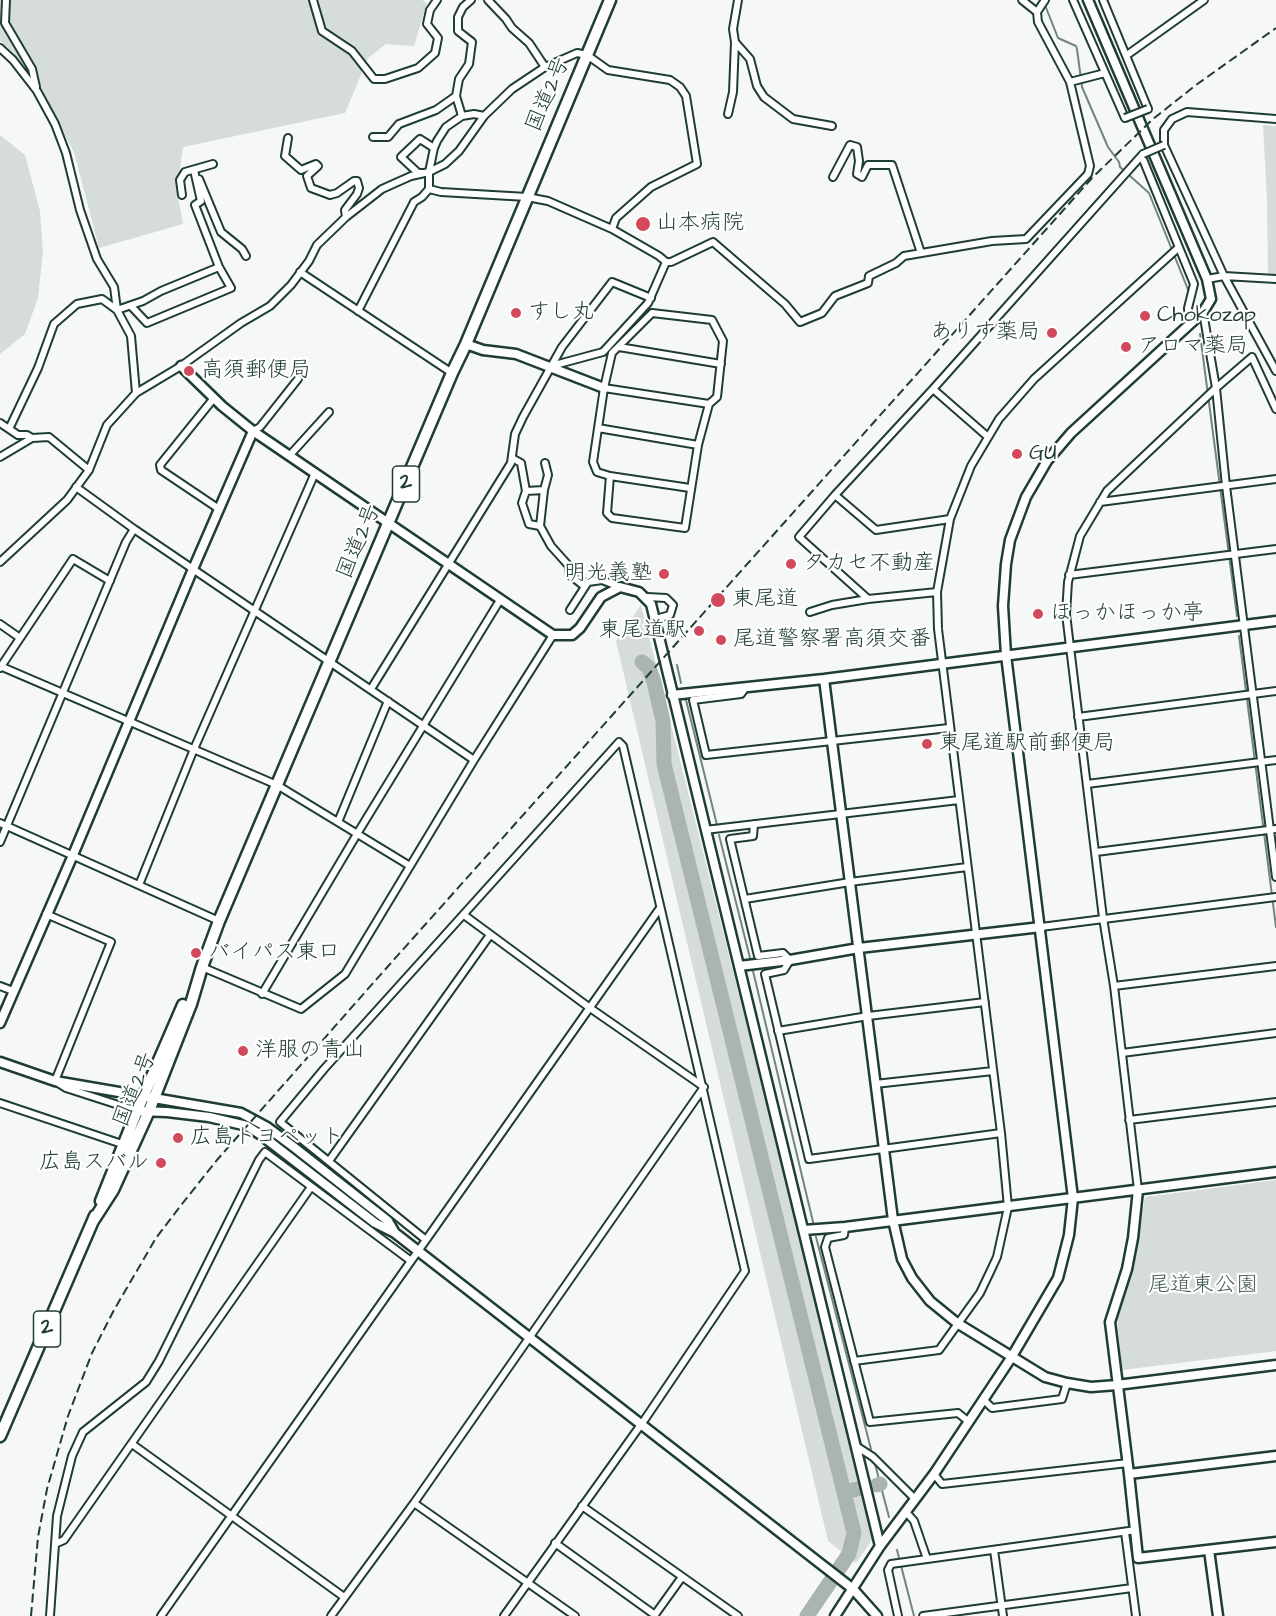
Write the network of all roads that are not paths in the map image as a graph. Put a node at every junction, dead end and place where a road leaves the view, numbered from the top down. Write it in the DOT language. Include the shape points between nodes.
graph roads {
  1 [pos="6,0"];
  2 [pos="313,0"];
  3 [pos="437,0"];
  4 [pos="471,0"];
  5 [pos="488,0"];
  6 [pos="610,0"];
  7 [pos="738,0"];
  8 [pos="1022,0"];
  9 [pos="1073,0"];
  10 [pos="1088,0"];
  11 [pos="1103,0"];
  12 [pos="1204,0"];
  13 [pos="1044,2"];
  14 [pos="496,3"];
  15 [pos="1037,12"];
  16 [pos="735,42"];
  17 [pos="0,48"];
  18 [pos="587,55"];
  19 [pos="1127,55"];
  20 [pos="545,67"];
  21 [pos="1105,73"];
  22 [pos="1070,82"];
  23 [pos="37,92"];
  24 [pos="456,96"];
  25 [pos="728,114"];
  26 [pos="462,116"];
  27 [pos="484,116"];
  28 [pos="1276,119"];
  29 [pos="832,126"];
  30 [pos="373,137"];
  31 [pos="288,138"];
  32 [pos="1164,145"];
  33 [pos="434,148"];
  34 [pos="1142,155"];
  35 [pos="213,165"];
  36 [pos="196,170"];
  37 [pos="429,172"];
  38 [pos="833,177"];
  39 [pos="429,189"];
  40 [pos="182,195"];
  41 [pos="527,197"];
  42 [pos="346,217"];
  43 [pos="612,228"];
  44 [pos="221,232"];
  45 [pos="207,238"];
  46 [pos="1177,250"];
  47 [pos="921,253"];
  48 [pos="246,256"];
  49 [pos="666,262"];
  50 [pos="219,267"];
  51 [pos="300,272"];
  52 [pos="1224,276"];
  53 [pos="1207,279"];
  54 [pos="1276,279"];
  55 [pos="651,298"];
  56 [pos="131,306"];
  57 [pos="117,310"];
  58 [pos="358,311"];
  59 [pos="1203,312"];
  60 [pos="1189,325"];
  61 [pos="466,345"];
  62 [pos="619,347"];
  63 [pos="721,364"];
  64 [pos="181,366"];
  65 [pos="551,366"];
  66 [pos="1276,371"];
  67 [pos="452,373"];
  68 [pos="298,379"];
  69 [pos="604,388"];
  70 [pos="933,389"];
  71 [pos="1214,390"];
  72 [pos="136,393"];
  73 [pos="214,398"];
  74 [pos="709,404"];
  75 [pos="1276,410"];
  76 [pos="328,412"];
  77 [pos="0,423"];
  78 [pos="598,428"];
  79 [pos="9,429"];
  80 [pos="253,431"];
  81 [pos="988,437"];
  82 [pos="32,438"];
  83 [pos="698,445"];
  84 [pos="290,455"];
  85 [pos="0,458"];
  86 [pos="512,458"];
  87 [pos="545,463"];
  88 [pos="88,470"];
  89 [pos="315,473"];
  90 [pos="610,476"];
  91 [pos="1276,479"];
  92 [pos="1223,486"];
  93 [pos="76,488"];
  94 [pos="690,488"];
  95 [pos="544,490"];
  96 [pos="526,491"];
  97 [pos="835,495"];
  98 [pos="1100,502"];
  99 [pos="219,509"];
  100 [pos="950,519"];
  101 [pos="390,523"];
  102 [pos="540,526"];
  103 [pos="134,529"];
  104 [pos="1276,549"];
  105 [pos="1231,555"];
  106 [pos="0,562"];
  107 [pos="449,564"];
  108 [pos="192,569"];
  109 [pos="1069,575"];
  110 [pos="110,581"];
  111 [pos="584,586"];
  112 [pos="620,587"];
  113 [pos="937,591"];
  114 [pos="646,597"];
  115 [pos="868,599"];
  116 [pos="500,600"];
  117 [pos="255,610"];
  118 [pos="570,610"];
  119 [pos="810,612"];
  120 [pos="656,619"];
  121 [pos="1276,621"];
  122 [pos="0,624"];
  123 [pos="1244,625"];
  124 [pos="553,635"];
  125 [pos="20,638"];
  126 [pos="1071,648"];
  127 [pos="1006,655"];
  128 [pos="329,661"];
  129 [pos="942,665"];
  130 [pos="0,667"];
  131 [pos="824,680"];
  132 [pos="746,686"];
  133 [pos="371,689"];
  134 [pos="1276,691"];
  135 [pos="63,693"];
  136 [pos="672,695"];
  137 [pos="1249,695"];
  138 [pos="388,701"];
  139 [pos="1078,717"];
  140 [pos="129,722"];
  141 [pos="424,725"];
  142 [pos="949,728"];
  143 [pos="832,742"];
  144 [pos="194,749"];
  145 [pos="474,760"];
  146 [pos="1276,760"];
  147 [pos="1258,762"];
  148 [pos="1087,784"];
  149 [pos="277,785"];
  150 [pos="959,800"];
  151 [pos="842,814"];
  152 [pos="338,822"];
  153 [pos="754,824"];
  154 [pos="3,825"];
  155 [pos="705,830"];
  156 [pos="1269,830"];
  157 [pos="357,834"];
  158 [pos="0,842"];
  159 [pos="1096,852"];
  160 [pos="73,855"];
  161 [pos="410,866"];
  162 [pos="967,867"];
  163 [pos="1276,877"];
  164 [pos="850,882"];
  165 [pos="139,885"];
  166 [pos="1274,897"];
  167 [pos="745,899"];
  168 [pos="660,908"];
  169 [pos="46,914"];
  170 [pos="464,915"];
  171 [pos="1103,918"];
  172 [pos="219,921"];
  173 [pos="1041,927"];
  174 [pos="490,935"];
  175 [pos="976,935"];
  176 [pos="859,948"];
  177 [pos="790,960"];
  178 [pos="739,966"];
  179 [pos="1276,966"];
  180 [pos="201,967"];
  181 [pos="0,986"];
  182 [pos="1114,986"];
  183 [pos="13,991"];
  184 [pos="262,994"];
  185 [pos="985,1002"];
  186 [pos="590,1008"];
  187 [pos="868,1016"];
  188 [pos="0,1023"];
  189 [pos="778,1031"];
  190 [pos="1276,1033"];
  191 [pos="1122,1053"];
  192 [pos="0,1062"];
  193 [pos="993,1071"];
  194 [pos="55,1082"];
  195 [pos="875,1084"];
  196 [pos="704,1087"];
  197 [pos="148,1098"];
  198 [pos="1276,1102"];
  199 [pos="0,1103"];
  200 [pos="143,1111"];
  201 [pos="1129,1120"];
  202 [pos="1001,1133"];
  203 [pos="125,1145"];
  204 [pos="884,1147"];
  205 [pos="329,1161"];
  206 [pos="1276,1172"];
  207 [pos="311,1187"];
  208 [pos="1138,1190"];
  209 [pos="1072,1198"];
  210 [pos="1008,1207"];
  211 [pos="893,1220"];
  212 [pos="93,1221"];
  213 [pos="845,1227"];
  214 [pos="804,1230"];
  215 [pos="395,1233"];
  216 [pos="426,1240"];
  217 [pos="418,1251"];
  218 [pos="411,1260"];
  219 [pos="957,1323"];
  220 [pos="528,1337"];
  221 [pos="1011,1358"];
  222 [pos="854,1361"];
  223 [pos="1276,1365"];
  224 [pos="1067,1383"];
  225 [pos="1117,1385"];
  226 [pos="984,1401"];
  227 [pos="969,1422"];
  228 [pos="641,1424"];
  229 [pos="0,1434"];
  230 [pos="132,1444"];
  231 [pos="856,1446"];
  232 [pos="1276,1456"];
  233 [pos="1128,1463"];
  234 [pos="934,1474"];
  235 [pos="1130,1474"];
  236 [pos="915,1499"];
  237 [pos="414,1503"];
  238 [pos="582,1506"];
  239 [pos="906,1512"];
  240 [pos="232,1516"];
  241 [pos="1136,1530"];
  242 [pos="1125,1532"];
  243 [pos="1276,1542"];
  244 [pos="555,1543"];
  245 [pos="55,1544"];
  246 [pos="880,1546"];
  247 [pos="994,1550"];
  248 [pos="1209,1550"];
  249 [pos="927,1559"];
  250 [pos="682,1577"];
  251 [pos="527,1582"];
  252 [pos="1132,1588"];
  253 [pos="853,1589"];
  254 [pos="344,1596"];
  255 [pos="1001,1605"];
  256 [pos="655,1615"];
  257 [pos="50,1616"];
  258 [pos="161,1616"];
  259 [pos="331,1616"];
  260 [pos="504,1616"];
  261 [pos="575,1616"];
  262 [pos="738,1616"];
  263 [pos="835,1616"];
  264 [pos="877,1616"];
  265 [pos="898,1616"];
  266 [pos="923,1616"];
  267 [pos="1003,1616"];
  268 [pos="1136,1616"];
  269 [pos="1218,1616"];
  1 -- 23 [label="street" via="5,23 32,69"];
  2 -- 3 [label="street" via="322,31 352,51 374,79 385,79 418,68 435,53 438,38 427,24"];
  4 -- 24 [label="street" via="458,17 458,31 472,42 469,64 459,79"];
  5 -- 14 [label="street"];
  6 -- 18 [label="highway, 国道2号 / 2"];
  7 -- 16 [label="street"];
  8 -- 15 [label="street"];
  9 -- 21 [label="street"];
  10 -- 53 [label="street"];
  11 -- 19 [label="street"];
  12 -- 19 [label="street"];
  13 -- 15 [label="street"];
  14 -- 20 [label="street"];
  15 -- 22 [label="street" via="1038,22"];
  16 -- 25 [label="street"];
  16 -- 29 [label="street" via="750,59 764,97 793,119"];
  17 -- 23 [label="street"];
  18 -- 20 [label="street" via="577,53"];
  18 -- 41 [label="highway, 国道2号 / 2"];
  18 -- 43 [label="street" via="608,70 670,80 680,87 686,96 697,164 651,187 616,218"];
  19 -- 21 [label="street, bridge" via="1148,109 1125,118"];
  20 -- 27 [label="street" via="512,89"];
  21 -- 22 [label="street"];
  22 -- 47 [label="street" via="1090,166 1088,174 1026,239"];
  23 -- 57 [label="street" via="66,153 80,210 97,259 114,287"];
  24 -- 26 [label="street"];
  24 -- 30 [label="street" via="436,110 399,124 388,137"];
  26 -- 27 [label="street"];
  26 -- 33 [label="street" via="446,127"];
  27 -- 37 [label="street" via="459,151 446,164"];
  28 -- 32 [label="street" via="1187,112 1172,119 1164,130"];
  31 -- 42 [label="street" via="285,156 301,170 318,166 307,176 311,188 330,195 357,181 359,188 345,210"];
  32 -- 34 [label="street, bridge"];
  32 -- 52 [label="street"];
  33 -- 37 [label="street"];
  33 -- 37 [label="street" via="420,139 402,157 418,173"];
  34 -- 46 [label="street"];
  34 -- 70 [label="street"];
  35 -- 36 [label="street"];
  36 -- 40 [label="street" via="185,172 180,180"];
  36 -- 44 [label="street"];
  36 -- 45 [label="street" via="201,201 195,205"];
  37 -- 39 [label="street"];
  37 -- 42 [label="street" via="382,189"];
  38 -- 47 [label="street" via="850,145 857,147 857,174 862,177 868,165 892,165"];
  39 -- 41 [label="street"];
  39 -- 58 [label="street" via="414,202"];
  41 -- 43 [label="street" via="548,201"];
  41 -- 61 [label="highway, 国道2号 / 2"];
  42 -- 51 [label="street" via="317,245"];
  43 -- 49 [label="street"];
  44 -- 45 [label="street"];
  44 -- 48 [label="street"];
  45 -- 50 [label="street"];
  46 -- 60 [label="street" via="1194,284 1188,308"];
  46 -- 81 [label="street" via="1034,379"];
  47 -- 49 [label="street" via="904,256 869,276 868,282 835,296 822,313 800,322 785,304 713,242"];
  49 -- 55 [label="street"];
  50 -- 56 [label="street"];
  50 -- 56 [label="street" via="231,288 147,323"];
  51 -- 58 [label="street"];
  51 -- 64 [label="street" via="270,306"];
  52 -- 53 [label="street"];
  52 -- 54 [label="street"];
  52 -- 66 [label="street"];
  53 -- 59 [label="street" via="1211,299"];
  55 -- 65 [label="street" via="603,352"];
  55 -- 65 [label="street" via="612,282"];
  56 -- 57 [label="street"];
  57 -- 72 [label="street" via="131,336"];
  57 -- 79 [label="street" via="102,299 77,303 54,324"];
  58 -- 67 [label="street"];
  59 -- 60 [label="street"];
  59 -- 71 [label="street"];
  60 -- 127 [label="street" via="1071,434 1047,461 1026,497 1010,540 1006,564"];
  61 -- 65 [label="street" via="516,354"];
  61 -- 67 [label="highway, 国道2号 / 2"];
  62 -- 63 [label="street"];
  62 -- 63 [label="street" via="652,313 712,320 723,341"];
  62 -- 69 [label="street" via="612,353"];
  63 -- 74 [label="street" via="717,397"];
  64 -- 72 [label="street"];
  64 -- 73 [label="street"];
  65 -- 69 [label="street"];
  65 -- 86 [label="street" via="515,435"];
  67 -- 101 [label="highway, 国道2号 / 2"];
  68 -- 80 [label="street"];
  69 -- 74 [label="street"];
  69 -- 78 [label="street"];
  70 -- 81 [label="street"];
  70 -- 97 [label="street"];
  71 -- 75 [label="street" via="1252,357"];
  71 -- 92 [label="street"];
  71 -- 98 [label="street" via="1120,477"];
  72 -- 88 [label="street" via="107,425"];
  73 -- 80 [label="street"];
  73 -- 99 [label="street" via="160,465 161,470"];
  74 -- 83 [label="street"];
  76 -- 84 [label="street"];
  77 -- 79 [label="street"];
  78 -- 83 [label="street"];
  78 -- 90 [label="street" via="593,462 597,472"];
  79 -- 82 [label="street"];
  80 -- 84 [label="street"];
  80 -- 99 [label="street"];
  81 -- 100 [label="street" via="971,466"];
  82 -- 85 [label="street"];
  82 -- 88 [label="street" via="49,437"];
  83 -- 94 [label="street"];
  84 -- 89 [label="street"];
  86 -- 96 [label="street" via="521,463"];
  86 -- 107 [label="street"];
  87 -- 95 [label="street" via="548,475"];
  88 -- 93 [label="street"];
  89 -- 101 [label="street"];
  89 -- 117 [label="street"];
  90 -- 94 [label="street"];
  90 -- 94 [label="street" via="608,513 612,518 685,528"];
  91 -- 92 [label="street"];
  92 -- 98 [label="street"];
  92 -- 105 [label="street"];
  93 -- 103 [label="street"];
  93 -- 106 [label="street"];
  95 -- 96 [label="street"];
  95 -- 102 [label="street"];
  96 -- 102 [label="street" via="523,511 529,524"];
  97 -- 100 [label="street" via="876,530"];
  97 -- 115 [label="street" via="799,537"];
  98 -- 109 [label="street" via="1080,536"];
  99 -- 108 [label="street"];
  100 -- 113 [label="street"];
  101 -- 107 [label="street"];
  101 -- 128 [label="highway, 国道2号 / 2"];
  102 -- 111 [label="street" via="550,546 569,566 570,574"];
  103 -- 108 [label="street"];
  103 -- 110 [label="street"];
  104 -- 105 [label="street"];
  105 -- 109 [label="street"];
  105 -- 123 [label="street"];
  107 -- 116 [label="street"];
  107 -- 133 [label="street"];
  108 -- 117 [label="street"];
  108 -- 140 [label="street"];
  109 -- 126 [label="street" via="1066,614"];
  110 -- 125 [label="street" via="73,559"];
  110 -- 135 [label="street"];
  111 -- 112 [label="street" via="602,580"];
  111 -- 118 [label="street"];
  112 -- 114 [label="street"];
  112 -- 124 [label="street" via="601,597 572,635"];
  113 -- 115 [label="street"];
  113 -- 129 [label="street"];
  114 -- 120 [label="street"];
  114 -- 120 [label="street" via="666,598 673,606 670,615"];
  115 -- 119 [label="street"];
  116 -- 124 [label="street"];
  116 -- 141 [label="street"];
  117 -- 128 [label="street"];
  117 -- 144 [label="street"];
  120 -- 136 [label="street"];
  121 -- 123 [label="street"];
  122 -- 125 [label="street"];
  123 -- 126 [label="street"];
  123 -- 137 [label="street"];
  124 -- 145 [label="street"];
  125 -- 130 [label="street"];
  126 -- 127 [label="street"];
  126 -- 139 [label="street"];
  127 -- 129 [label="street"];
  127 -- 173 [label="street"];
  128 -- 133 [label="street"];
  128 -- 149 [label="highway, 国道2号 / 2"];
  129 -- 131 [label="street"];
  129 -- 142 [label="street"];
  130 -- 135 [label="street"];
  131 -- 132 [label="street"];
  131 -- 143 [label="street"];
  132 -- 136 [label="street"];
  132 -- 143 [label="street" via="741,694 693,700 706,755"];
  133 -- 138 [label="street"];
  134 -- 137 [label="street"];
  135 -- 140 [label="street"];
  135 -- 154 [label="street"];
  136 -- 155 [label="street"];
  137 -- 139 [label="street"];
  137 -- 147 [label="street"];
  138 -- 141 [label="street"];
  138 -- 152 [label="street"];
  139 -- 148 [label="street"];
  140 -- 144 [label="street"];
  140 -- 160 [label="street"];
  141 -- 145 [label="street"];
  141 -- 157 [label="street"];
  142 -- 143 [label="street"];
  142 -- 150 [label="street"];
  143 -- 151 [label="street"];
  144 -- 149 [label="street"];
  144 -- 165 [label="street"];
  145 -- 161 [label="street"];
  146 -- 147 [label="street"];
  147 -- 148 [label="street"];
  147 -- 156 [label="street"];
  148 -- 159 [label="street"];
  149 -- 152 [label="street"];
  149 -- 172 [label="highway, 国道2号 / 2"];
  150 -- 151 [label="street"];
  150 -- 162 [label="street"];
  151 -- 153 [label="street"];
  151 -- 164 [label="street"];
  152 -- 157 [label="street"];
  153 -- 155 [label="street"];
  153 -- 167 [label="street" via="753,836 730,839"];
  154 -- 158 [label="street"];
  154 -- 160 [label="street"];
  155 -- 178 [label="street"];
  156 -- 159 [label="street"];
  156 -- 163 [label="street"];
  157 -- 161 [label="street"];
  157 -- 184 [label="street"];
  159 -- 171 [label="street"];
  160 -- 165 [label="street"];
  160 -- 169 [label="street"];
  161 -- 184 [label="street" via="345,974 301,1009"];
  162 -- 164 [label="street"];
  162 -- 175 [label="street"];
  164 -- 167 [label="street"];
  164 -- 176 [label="street"];
  165 -- 172 [label="street"];
  166 -- 171 [label="street"];
  167 -- 177 [label="street" via="758,956 783,953"];
  168 -- 170 [label="street" via="619,742"];
  168 -- 186 [label="street"];
  168 -- 196 [label="street"];
  169 -- 183 [label="street"];
  169 -- 194 [label="street" via="111,942"];
  170 -- 174 [label="street"];
  170 -- 205 [label="street" via="280,1122"];
  171 -- 173 [label="street"];
  171 -- 182 [label="street"];
  172 -- 180 [label="highway, 国道2号 / 2"];
  173 -- 175 [label="street"];
  173 -- 209 [label="street"];
  174 -- 186 [label="street"];
  174 -- 205 [label="street"];
  175 -- 176 [label="street"];
  175 -- 185 [label="street"];
  176 -- 177 [label="street"];
  176 -- 187 [label="street"];
  177 -- 178 [label="street"];
  177 -- 189 [label="street" via="784,970 765,974"];
  178 -- 214 [label="street"];
  179 -- 182 [label="street"];
  180 -- 184 [label="street"];
  180 -- 197 [label="highway, 国道2号 / 2" via="191,1004"];
  181 -- 183 [label="street"];
  182 -- 191 [label="street"];
  183 -- 188 [label="street"];
  185 -- 187 [label="street"];
  185 -- 193 [label="street"];
  186 -- 196 [label="street"];
  186 -- 216 [label="street"];
  187 -- 189 [label="street"];
  187 -- 195 [label="street"];
  189 -- 204 [label="street" via="808,1159"];
  190 -- 191 [label="street"];
  191 -- 201 [label="street"];
  192 -- 194 [label="street"];
  193 -- 195 [label="street"];
  193 -- 202 [label="street"];
  194 -- 197 [label="street"];
  194 -- 200 [label="street"];
  195 -- 204 [label="street"];
  196 -- 220 [label="street"];
  196 -- 228 [label="street" via="746,1271"];
  197 -- 200 [label="highway, 国道2号 / 2"];
  197 -- 215 [label="street" via="241,1113 267,1127 388,1221"];
  198 -- 201 [label="street"];
  199 -- 203 [label="street"];
  200 -- 203 [label="highway, 国道2号 / 2"];
  200 -- 212 [label="highway, 国道2号 / 2" via="113,1190"];
  200 -- 215 [label="street" via="209,1117 247,1126 375,1223"];
  201 -- 208 [label="street"];
  202 -- 204 [label="street"];
  202 -- 210 [label="street"];
  203 -- 212 [label="highway, 国道2号 / 2"];
  204 -- 211 [label="street"];
  205 -- 216 [label="street"];
  206 -- 208 [label="street"];
  207 -- 218 [label="street"];
  207 -- 230 [label="street"];
  207 -- 245 [label="street" via="265,1152 259,1160 146,1382 83,1432 72,1456 57,1516"];
  208 -- 209 [label="street"];
  208 -- 225 [label="street" via="1127,1269 1110,1322"];
  209 -- 210 [label="street"];
  209 -- 221 [label="street" via="1069,1235 1058,1278"];
  210 -- 211 [label="street"];
  210 -- 219 [label="street" via="997,1257 980,1293"];
  211 -- 213 [label="street"];
  211 -- 219 [label="street" via="902,1259 912,1278 930,1301"];
  212 -- 229 [label="highway, 国道2号 / 2"];
  213 -- 214 [label="street"];
  213 -- 222 [label="street" via="844,1235 828,1238 825,1247"];
  214 -- 231 [label="street"];
  215 -- 217 [label="street"];
  216 -- 217 [label="street"];
  217 -- 218 [label="street"];
  217 -- 220 [label="street"];
  218 -- 240 [label="street"];
  219 -- 221 [label="street"];
  219 -- 222 [label="street" via="939,1350"];
  220 -- 228 [label="street"];
  220 -- 237 [label="street"];
  221 -- 224 [label="street" via="1045,1377"];
  221 -- 226 [label="street"];
  222 -- 227 [label="street" via="870,1422 958,1413"];
  223 -- 225 [label="street"];
  224 -- 225 [label="street" via="1091,1387"];
  224 -- 226 [label="street" via="1062,1399 992,1408"];
  225 -- 233 [label="street"];
  226 -- 227 [label="street"];
  227 -- 234 [label="street"];
  228 -- 238 [label="street"];
  228 -- 253 [label="street"];
  230 -- 240 [label="street"];
  230 -- 245 [label="street" via="63,1540"];
  231 -- 236 [label="street" via="873,1457"];
  231 -- 246 [label="street"];
  232 -- 235 [label="street"];
  233 -- 234 [label="street" via="942,1484"];
  233 -- 235 [label="street"];
  234 -- 236 [label="street"];
  235 -- 241 [label="street"];
  236 -- 239 [label="street"];
  237 -- 251 [label="street"];
  237 -- 254 [label="street"];
  238 -- 244 [label="street"];
  238 -- 250 [label="street"];
  239 -- 246 [label="street"];
  239 -- 249 [label="street" via="914,1521"];
  240 -- 254 [label="street"];
  240 -- 258 [label="street"];
  241 -- 242 [label="street"];
  241 -- 248 [label="street" via="1138,1558"];
  242 -- 247 [label="street"];
  242 -- 252 [label="street"];
  243 -- 248 [label="street"];
  244 -- 251 [label="street"];
  244 -- 256 [label="street"];
  245 -- 257 [label="street"];
  246 -- 253 [label="street"];
  247 -- 249 [label="street"];
  247 -- 255 [label="street"];
  248 -- 269 [label="street"];
  249 -- 265 [label="street" via="891,1564 888,1570"];
  250 -- 256 [label="street"];
  250 -- 262 [label="street"];
  251 -- 260 [label="street"];
  251 -- 261 [label="street"];
  252 -- 255 [label="street"];
  252 -- 268 [label="street"];
  253 -- 263 [label="street"];
  253 -- 264 [label="street"];
  254 -- 259 [label="street"];
  255 -- 266 [label="street"];
  255 -- 267 [label="street"];
}
